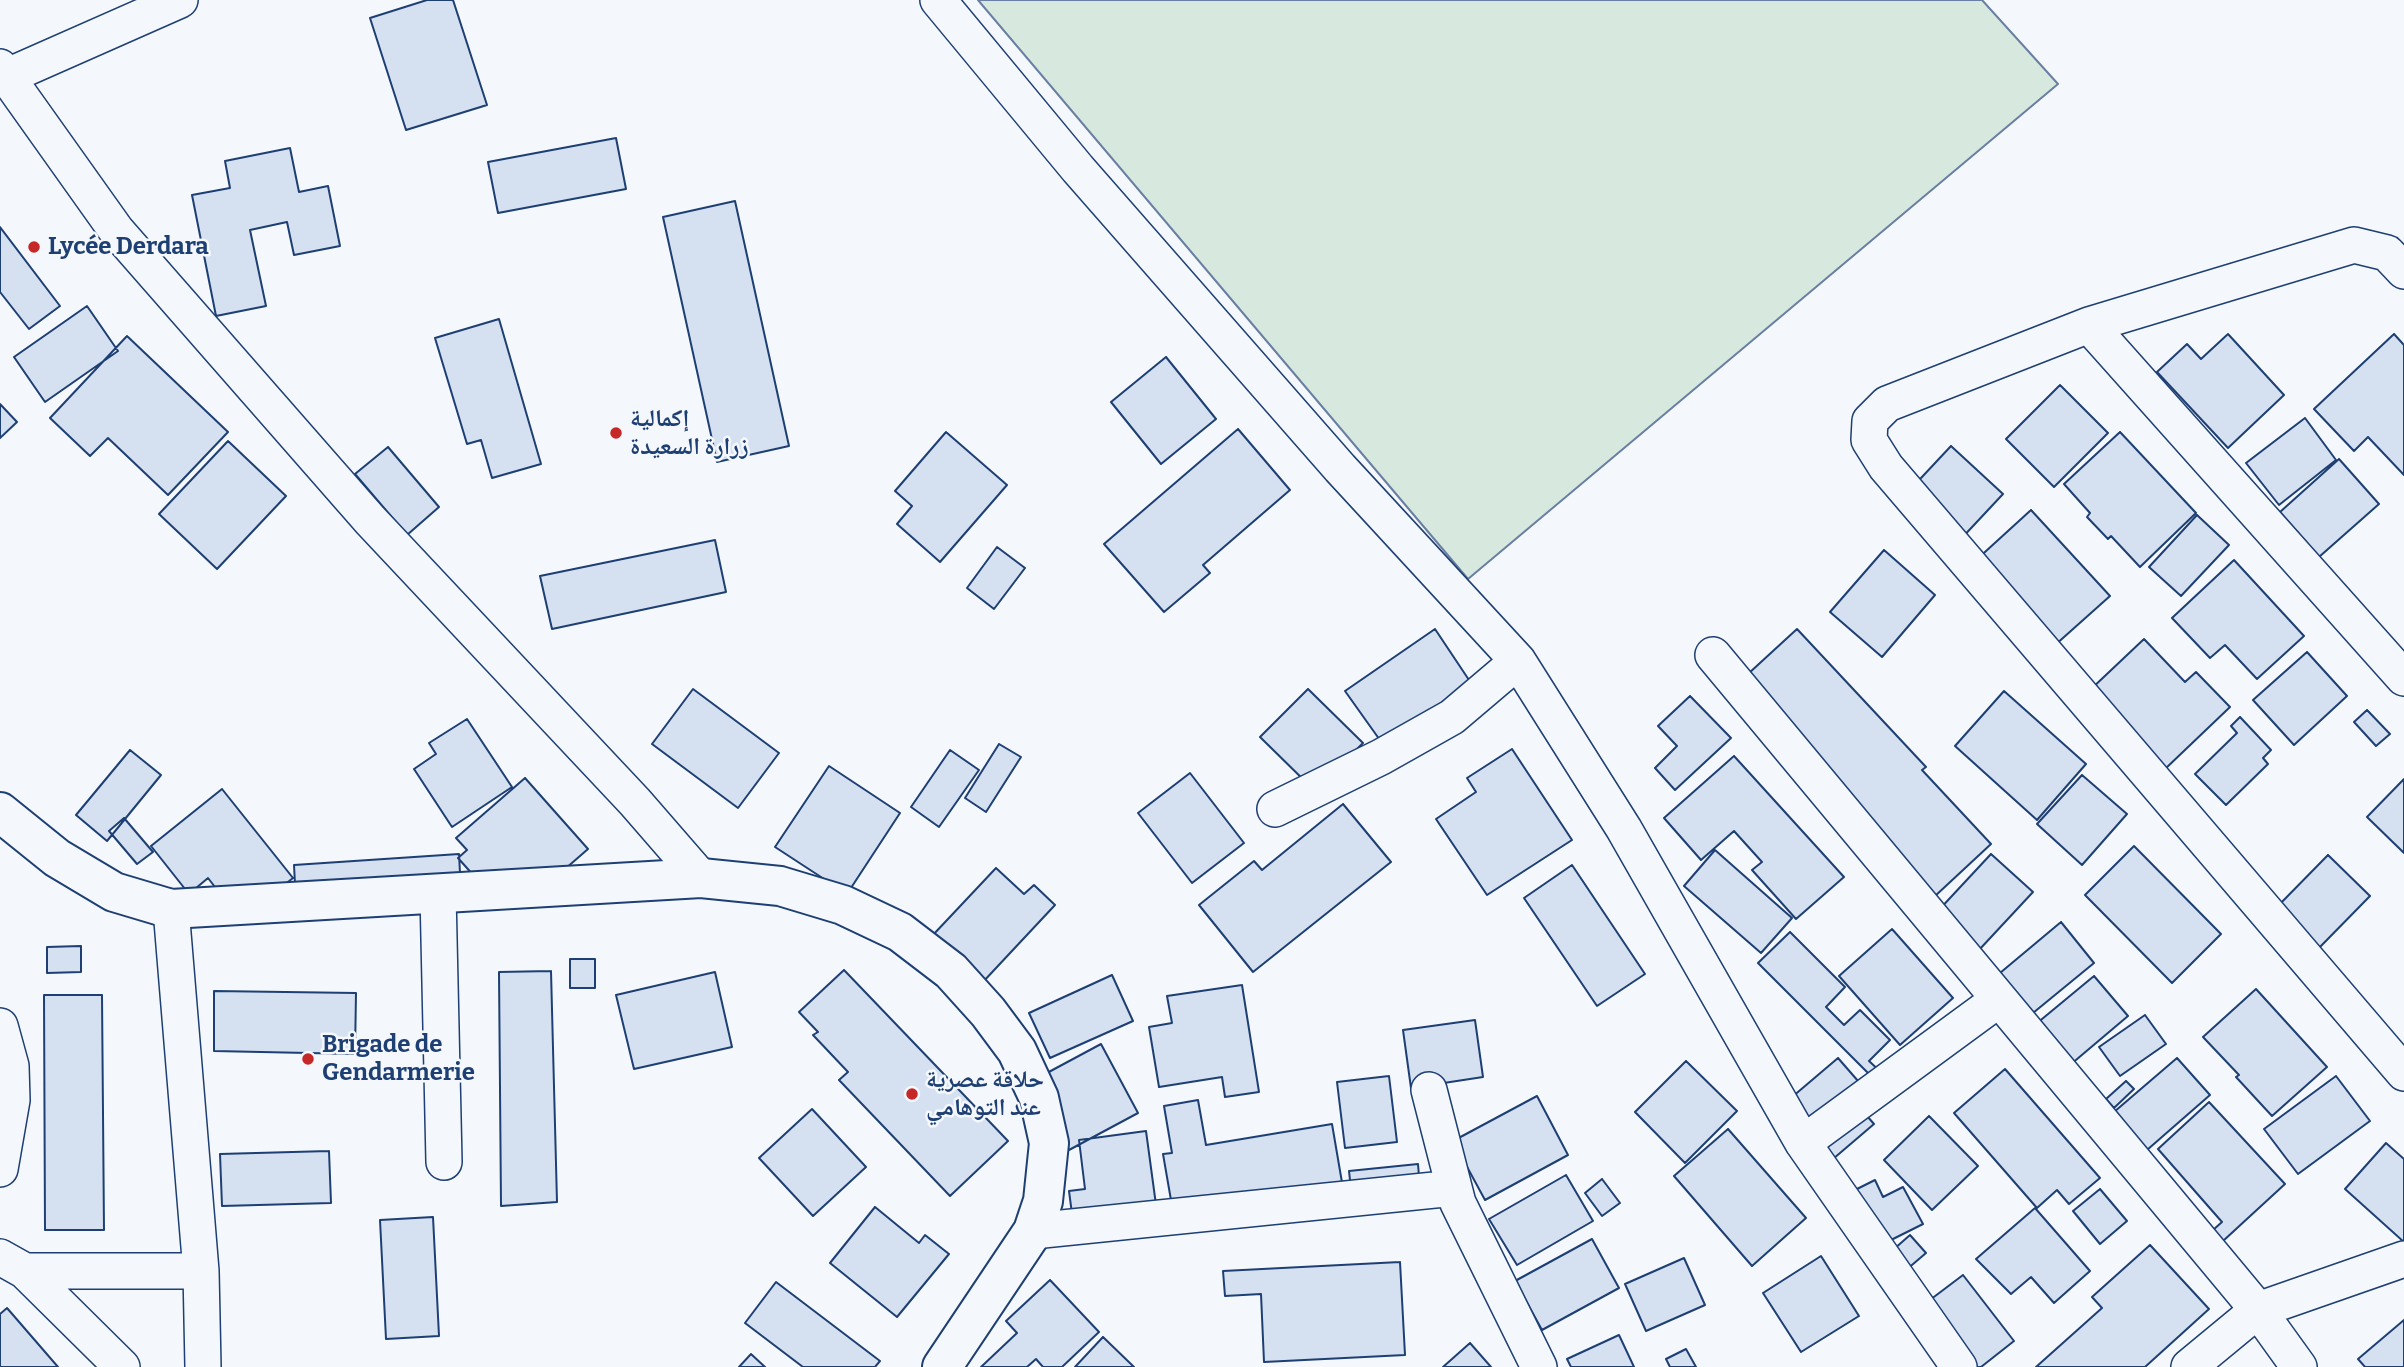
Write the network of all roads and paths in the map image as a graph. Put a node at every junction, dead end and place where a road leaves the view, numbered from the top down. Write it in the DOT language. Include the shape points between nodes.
graph roads {
  1 [pos="180,0"];
  2 [pos="938,0"];
  3 [pos="4,71"];
  4 [pos="2404,271"];
  5 [pos="2090,325"];
  6 [pos="1713,655"];
  7 [pos="1518,660"];
  8 [pos="2404,678"];
  9 [pos="1275,809"];
  10 [pos="2,818"];
  11 [pos="701,878"];
  12 [pos="438,894"];
  13 [pos="171,909"];
  14 [pos="1998,1000"];
  15 [pos="0,1026"];
  16 [pos="2404,1073"];
  17 [pos="1429,1090"];
  18 [pos="1803,1143"];
  19 [pos="444,1161"];
  20 [pos="0,1169"];
  21 [pos="1454,1188"];
  22 [pos="1033,1231"];
  23 [pos="2404,1259"];
  24 [pos="12,1264"];
  25 [pos="201,1271"];
  26 [pos="2258,1310"];
  27 [pos="122,1367"];
  28 [pos="203,1367"];
  29 [pos="942,1367"];
  30 [pos="1539,1367"];
  31 [pos="1959,1367"];
  32 [pos="2189,1367"];
  33 [pos="2299,1367"];
  1 -- 3 [label="street"];
  2 -- 7 [label="street" via="1078,169 1331,457"];
  3 -- 11 [label="street" via="125,240 370,520"];
  4 -- 5 [label="street" via="2387,253 2354,245"];
  5 -- 8 [label="street"];
  5 -- 16 [label="street" via="1887,404 1870,421 1869,440 1886,467"];
  6 -- 14 [label="street"];
  7 -- 9 [label="street" via="1452,717"];
  7 -- 18 [label="street" via="1625,829"];
  10 -- 13 [label="main road" via="114,892"];
  11 -- 12 [label="main road"];
  11 -- 22 [label="main road" via="780,886 843,905 900,932 951,971 1017,1051 1039,1098 1049,1143 1043,1201"];
  12 -- 13 [label="main road"];
  12 -- 19 [label="street"];
  13 -- 25 [label="street"];
  14 -- 18 [label="street"];
  14 -- 26 [label="street"];
  15 -- 20 [label="street" via="11,1066 12,1100"];
  17 -- 21 [label="street"];
  18 -- 31 [label="street"];
  21 -- 22 [label="street"];
  21 -- 30 [label="street"];
  22 -- 29 [label="main road"];
  23 -- 26 [label="street"];
  24 -- 25 [label="street"];
  24 -- 27 [label="street"];
  25 -- 28 [label="street"];
  26 -- 32 [label="street"];
  26 -- 33 [label="street"];
}
